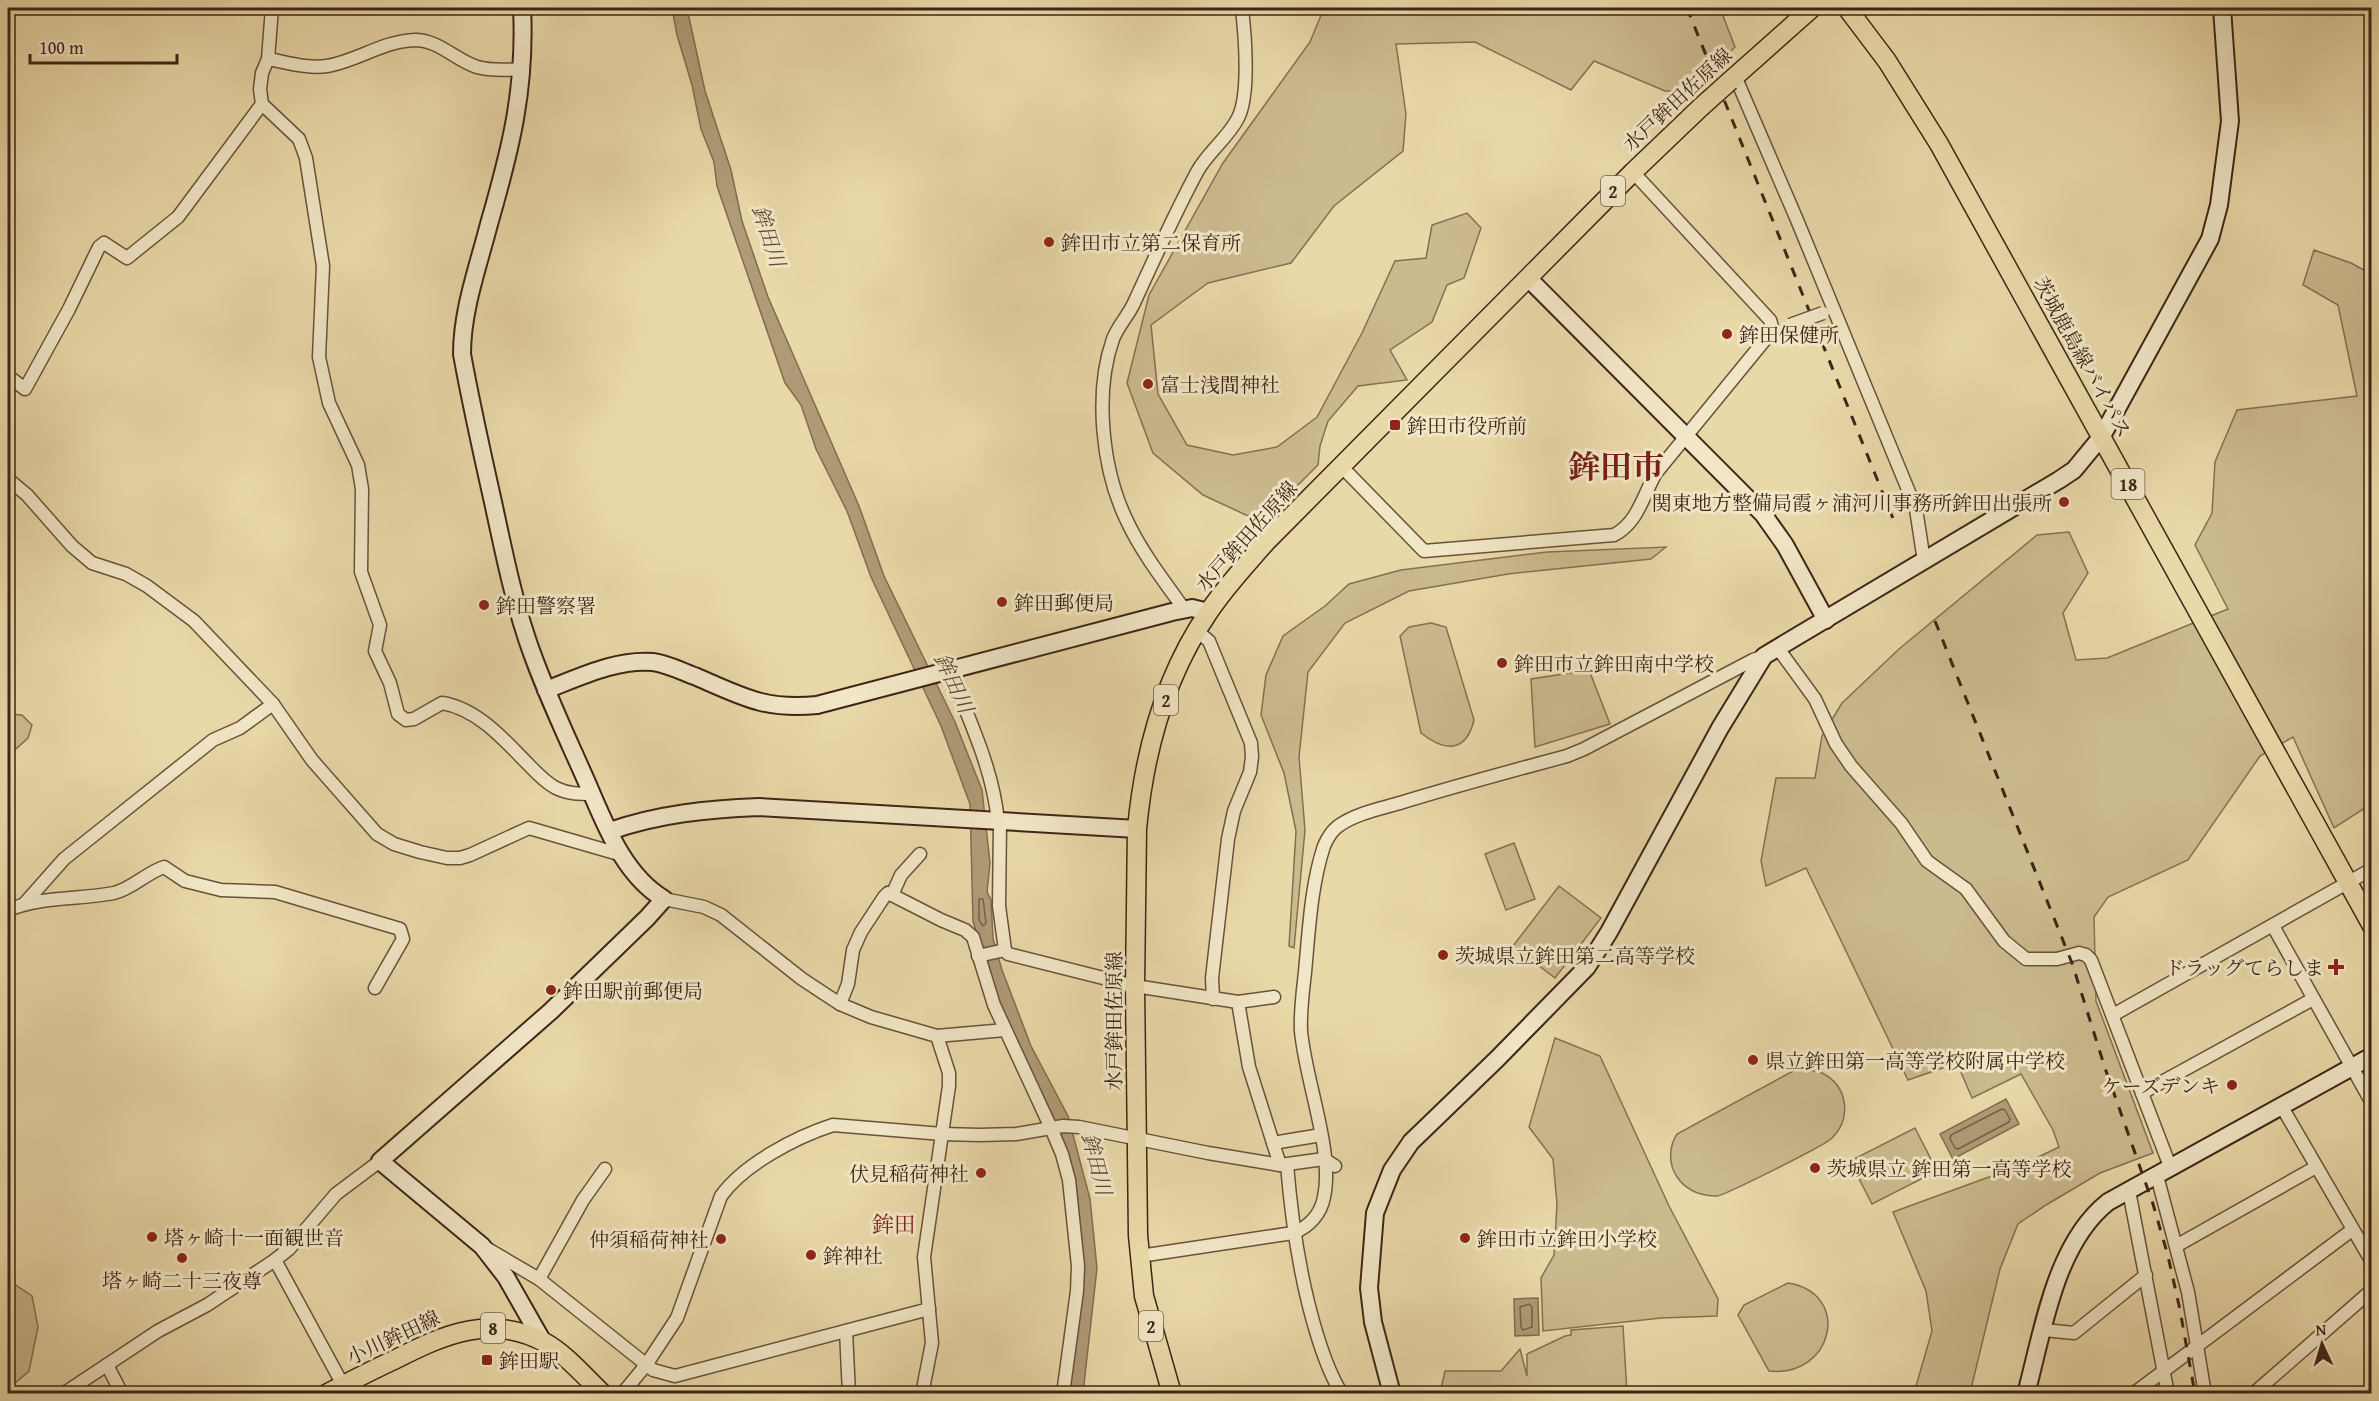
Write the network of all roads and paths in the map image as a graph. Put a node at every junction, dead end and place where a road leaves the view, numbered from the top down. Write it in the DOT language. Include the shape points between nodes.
graph roads {
  1 [pos="272,8"];
  2 [pos="522,8"];
  3 [pos="1812,8"];
  4 [pos="1846,8"];
  5 [pos="2222,8"];
  6 [pos="1242,9"];
  7 [pos="268,59"];
  8 [pos="522,69"];
  9 [pos="1732,78"];
  10 [pos="262,104"];
  11 [pos="1633,172"];
  12 [pos="1528,278"];
  13 [pos="1828,311"];
  14 [pos="1773,330"];
  15 [pos="8,376"];
  16 [pos="2102,436"];
  17 [pos="1686,437"];
  18 [pos="1342,467"];
  19 [pos="8,479"];
  20 [pos="1924,561"];
  21 [pos="1184,609"];
  22 [pos="1208,612"];
  23 [pos="1826,620"];
  24 [pos="1197,631"];
  25 [pos="1770,651"];
  26 [pos="948,672"];
  27 [pos="546,690"];
  28 [pos="273,704"];
  29 [pos="592,794"];
  30 [pos="997,822"];
  31 [pos="1137,829"];
  32 [pos="610,831"];
  33 [pos="920,854"];
  34 [pos="622,855"];
  35 [pos="2372,869"];
  36 [pos="2347,883"];
  37 [pos="892,895"];
  38 [pos="664,899"];
  39 [pos="26,903"];
  40 [pos="8,910"];
  41 [pos="2273,926"];
  42 [pos="2372,926"];
  43 [pos="1004,951"];
  44 [pos="980,956"];
  45 [pos="1135,986"];
  46 [pos="375,988"];
  47 [pos="1275,997"];
  48 [pos="1213,999"];
  49 [pos="2313,999"];
  50 [pos="1238,1002"];
  51 [pos="840,1004"];
  52 [pos="2113,1015"];
  53 [pos="1005,1030"];
  54 [pos="937,1036"];
  55 [pos="2372,1056"];
  56 [pos="2351,1068"];
  57 [pos="2142,1093"];
  58 [pos="2372,1103"];
  59 [pos="2282,1107"];
  60 [pos="1053,1127"];
  61 [pos="942,1134"];
  62 [pos="1321,1135"];
  63 [pos="1137,1138"];
  64 [pos="1273,1143"];
  65 [pos="380,1161"];
  66 [pos="1329,1162"];
  67 [pos="1284,1165"];
  68 [pos="2316,1167"];
  69 [pos="605,1169"];
  70 [pos="2164,1173"];
  71 [pos="2129,1191"];
  72 [pos="2352,1230"];
  73 [pos="1293,1233"];
  74 [pos="482,1246"];
  75 [pos="2176,1246"];
  76 [pos="1140,1256"];
  77 [pos="275,1260"];
  78 [pos="2372,1262"];
  79 [pos="2146,1275"];
  80 [pos="539,1279"];
  81 [pos="2372,1290"];
  82 [pos="929,1309"];
  83 [pos="2043,1330"];
  84 [pos="846,1331"];
  85 [pos="543,1342"];
  86 [pos="2197,1346"];
  87 [pos="107,1365"];
  88 [pos="646,1365"];
  89 [pos="2164,1368"];
  90 [pos="343,1385"];
  91 [pos="63,1394"];
  92 [pos="122,1394"];
  93 [pos="326,1394"];
  94 [pos="603,1394"];
  95 [pos="622,1394"];
  96 [pos="849,1394"];
  97 [pos="922,1394"];
  98 [pos="1063,1394"];
  99 [pos="1172,1394"];
  100 [pos="1342,1394"];
  101 [pos="1392,1394"];
  102 [pos="2026,1394"];
  103 [pos="2133,1394"];
  104 [pos="2168,1394"];
  105 [pos="2205,1394"];
  106 [pos="2253,1394"];
  1 -- 7 [label="street"];
  2 -- 8 [label="street"];
  3 -- 9 [label="main road, 水戸鉾田佐原線 / 2"];
  4 -- 16 [label="main road, 茨城鹿島線バイパス / 18" via="1887,61 1939,144"];
  5 -- 16 [label="street" via="2230,121 2219,205 2204,253"];
  6 -- 21 [label="street" via="1245,66 1239,117 1202,164 1114,337 1103,400 1109,471 1126,521"];
  7 -- 8 [label="street" via="323,66 382,46 416,40 430,42 476,67"];
  7 -- 10 [label="street" via="262,73"];
  8 -- 27 [label="street" via="510,147 467,306 462,354 511,584"];
  9 -- 11 [label="main road, 水戸鉾田佐原線 / 2, bridge"];
  9 -- 13 [label="street"];
  10 -- 15 [label="street" via="178,217 127,258 104,243 99,247 25,389"];
  10 -- 29 [label="street" via="299,139 306,158 322,266 319,357 329,403 358,465 362,489 361,572 381,625 375,651 390,683 398,714 406,720 414,719 442,703 457,705 508,744 555,788 572,794"];
  11 -- 12 [label="main road, 水戸鉾田佐原線 / 2"];
  11 -- 14 [label="street" via="1770,320"];
  12 -- 17 [label="street"];
  12 -- 18 [label="main road, 水戸鉾田佐原線 / 2"];
  13 -- 14 [label="street, bridge"];
  13 -- 20 [label="street" via="1916,509"];
  14 -- 17 [label="street"];
  16 -- 20 [label="street" via="2074,470"];
  16 -- 36 [label="main road, 茨城鹿島線バイパス / 18"];
  17 -- 18 [label="street" via="1656,472 1626,529 1614,535 1424,552"];
  17 -- 23 [label="street" via="1776,530"];
  18 -- 22 [label="main road, 水戸鉾田佐原線 / 2" via="1266,542"];
  19 -- 28 [label="street" via="92,563 126,574 194,621"];
  20 -- 23 [label="street"];
  21 -- 22 [label="street"];
  21 -- 26 [label="street"];
  22 -- 24 [label="main road, 水戸鉾田佐原線 / 2"];
  23 -- 25 [label="street"];
  24 -- 31 [label="main road, 水戸鉾田佐原線 / 2" via="1154,734 1144,772"];
  24 -- 48 [label="street" via="1209,641 1251,743 1250,772 1228,839"];
  25 -- 52 [label="street" via="1815,699 1836,744 1927,861 1965,889 2004,941 2026,958 2086,955"];
  25 -- 62 [label="street" via="1584,749 1362,814 1330,833 1314,893 1301,1008 1303,1044"];
  25 -- 101 [label="street" via="1720,728 1587,968 1411,1142 1370,1208 1370,1302"];
  26 -- 27 [label="street" via="817,705 792,707 755,701 654,662 614,666"];
  26 -- 30 [label="street" via="986,764 995,794"];
  27 -- 29 [label="street"];
  28 -- 34 [label="street" via="312,760 362,819 394,844 460,858 529,828"];
  28 -- 39 [label="street" via="240,728 213,740 64,859"];
  29 -- 32 [label="street"];
  30 -- 31 [label="street"];
  30 -- 32 [label="street" via="737,808 664,816"];
  30 -- 43 [label="street"];
  31 -- 45 [label="main road, 水戸鉾田佐原線 / 2"];
  32 -- 34 [label="street"];
  33 -- 37 [label="street" via="901,876"];
  34 -- 38 [label="street" via="641,882"];
  35 -- 36 [label="street"];
  36 -- 41 [label="street"];
  36 -- 42 [label="main road, 茨城鹿島線バイパス / 18"];
  37 -- 44 [label="street" via="965,930 973,937"];
  37 -- 51 [label="street" via="884,897 861,932"];
  38 -- 51 [label="street" via="704,907 721,915 802,980"];
  38 -- 65 [label="street" via="551,1011"];
  39 -- 40 [label="street"];
  39 -- 46 [label="street" via="116,892 164,867 185,881 221,890 275,892 400,929 403,939"];
  41 -- 49 [label="street"];
  41 -- 52 [label="street"];
  43 -- 44 [label="street"];
  43 -- 45 [label="street" via="1017,958"];
  44 -- 53 [label="street"];
  45 -- 48 [label="street"];
  45 -- 63 [label="main road, 水戸鉾田佐原線 / 2"];
  47 -- 50 [label="street"];
  48 -- 50 [label="street"];
  49 -- 56 [label="street"];
  49 -- 57 [label="street"];
  50 -- 64 [label="street" via="1249,1067"];
  51 -- 54 [label="street" via="902,1028"];
  52 -- 57 [label="street"];
  53 -- 54 [label="street"];
  53 -- 60 [label="street"];
  54 -- 61 [label="street" via="949,1080"];
  55 -- 56 [label="street"];
  56 -- 58 [label="street"];
  56 -- 59 [label="street"];
  57 -- 70 [label="street"];
  59 -- 68 [label="street"];
  59 -- 70 [label="street"];
  60 -- 61 [label="street" via="1016,1134"];
  60 -- 63 [label="street" via="1079,1127"];
  60 -- 98 [label="street" via="1069,1180 1078,1266"];
  61 -- 82 [label="street" via="924,1257"];
  61 -- 88 [label="street" via="833,1125 748,1169 721,1196 677,1318"];
  62 -- 64 [label="street"];
  62 -- 66 [label="street"];
  63 -- 67 [label="street"];
  63 -- 76 [label="main road, 水戸鉾田佐原線 / 2"];
  64 -- 67 [label="street"];
  65 -- 74 [label="street"];
  65 -- 77 [label="street" via="336,1194"];
  66 -- 67 [label="street"];
  66 -- 73 [label="street" via="1324,1199 1313,1220"];
  67 -- 73 [label="street"];
  68 -- 72 [label="street"];
  68 -- 75 [label="street"];
  69 -- 80 [label="street"];
  70 -- 71 [label="street"];
  70 -- 75 [label="street"];
  71 -- 79 [label="street"];
  71 -- 83 [label="street" via="2098,1210 2074,1240 2059,1273"];
  72 -- 78 [label="street"];
  72 -- 86 [label="street"];
  73 -- 76 [label="street"];
  73 -- 100 [label="street" via="1306,1300 1323,1353"];
  74 -- 80 [label="street"];
  74 -- 85 [label="street" via="506,1277"];
  75 -- 86 [label="street"];
  76 -- 99 [label="main road, 水戸鉾田佐原線 / 2" via="1146,1308"];
  77 -- 87 [label="street"];
  77 -- 90 [label="street"];
  79 -- 83 [label="street" via="2074,1333"];
  79 -- 89 [label="street"];
  80 -- 88 [label="street"];
  81 -- 106 [label="street"];
  82 -- 84 [label="street"];
  82 -- 97 [label="street" via="932,1343"];
  83 -- 102 [label="street"];
  84 -- 88 [label="street" via="675,1376"];
  84 -- 96 [label="street"];
  85 -- 90 [label="main road, 小川鉾田線 / 8" via="501,1329 465,1330 430,1341"];
  85 -- 94 [label="main road, 小川鉾田線 / 8"];
  86 -- 89 [label="street"];
  86 -- 105 [label="street"];
  87 -- 91 [label="street"];
  87 -- 92 [label="street"];
  88 -- 95 [label="street"];
  89 -- 103 [label="street"];
  89 -- 104 [label="street"];
  90 -- 93 [label="main road, 小川鉾田線 / 8"];
}
